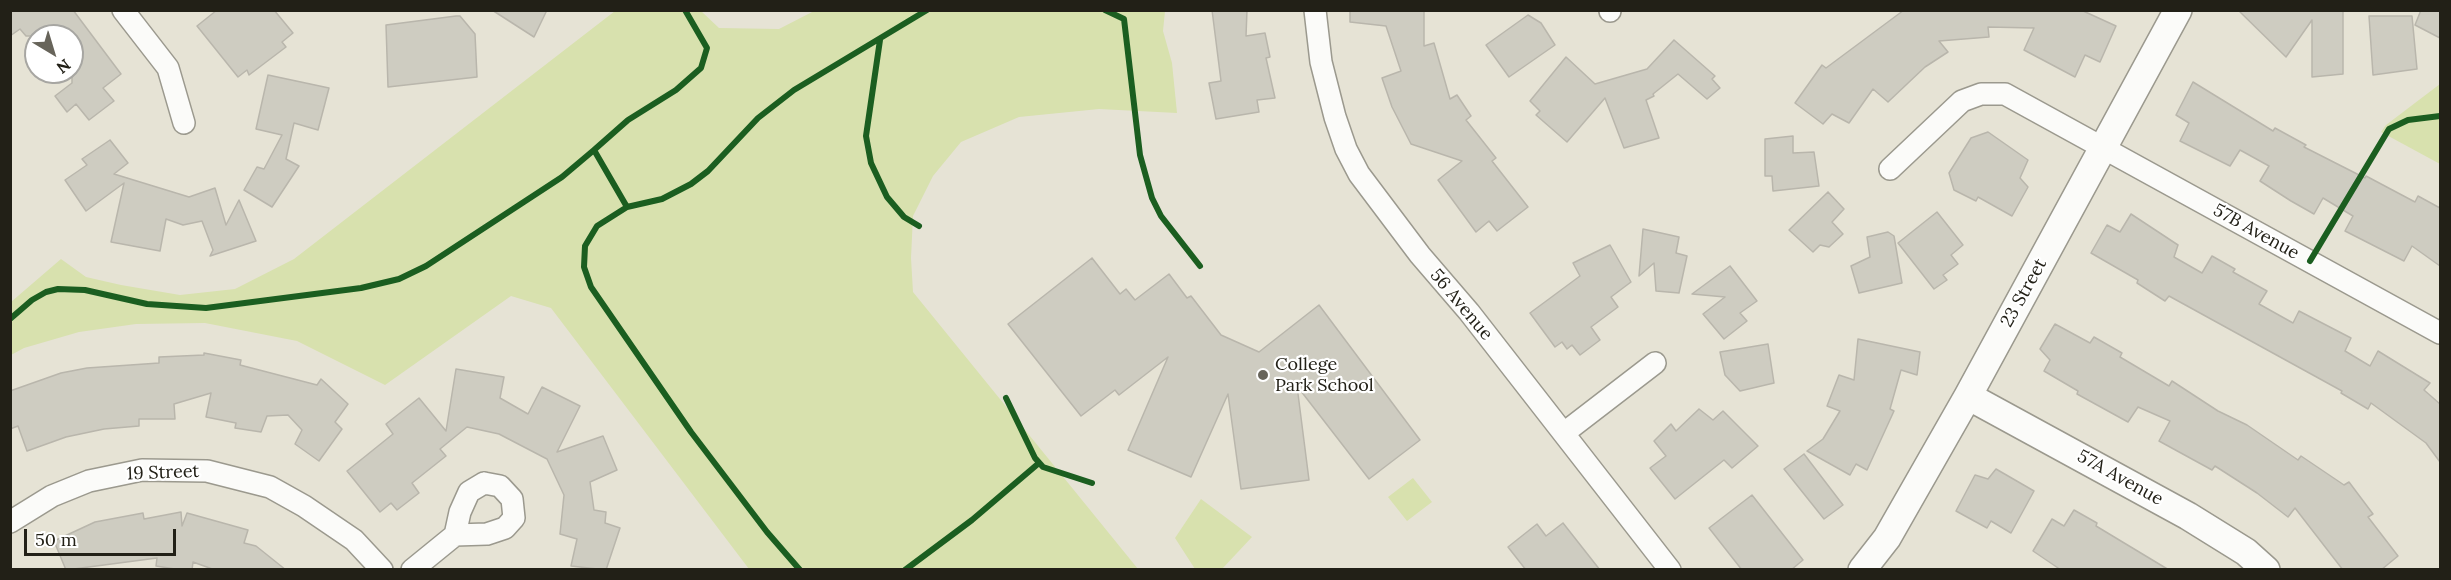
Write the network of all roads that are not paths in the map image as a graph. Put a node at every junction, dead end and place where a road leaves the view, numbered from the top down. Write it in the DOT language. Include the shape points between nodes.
graph roads {
  1 [pos="123,10"];
  2 [pos="1315,10"];
  3 [pos="2178,10"];
  4 [pos="184,123"];
  5 [pos="2103,148"];
  6 [pos="1890,169"];
  7 [pos="2440,333"];
  8 [pos="1655,363"];
  9 [pos="1968,396"];
  10 [pos="1564,433"];
  11 [pos="10,522"];
  12 [pos="455,535"];
  13 [pos="378,564"];
  14 [pos="412,570"];
  15 [pos="1670,570"];
  16 [pos="1862,570"];
  17 [pos="2266,570"];
  1 -- 4 [label="street" via="168,68"];
  2 -- 10 [label="street, 56 Avenue" via="1321,62 1335,117 1359,174"];
  3 -- 5 [label="street, 23 Street"];
  5 -- 6 [label="street, 57B Avenue" via="2005,94 1981,94 1962,101"];
  5 -- 7 [label="street, 57B Avenue"];
  5 -- 9 [label="street, 23 Street"];
  8 -- 10 [label="street"];
  9 -- 16 [label="street, 23 Street" via="1887,538"];
  9 -- 17 [label="street, 57A Avenue" via="2188,516 2246,552"];
  10 -- 15 [label="street, 56 Avenue"];
  11 -- 13 [label="street, 19 Street" via="52,496 89,481 142,470 207,471 270,487 330,522"];
  12 -- 14 [label="street"];
}
